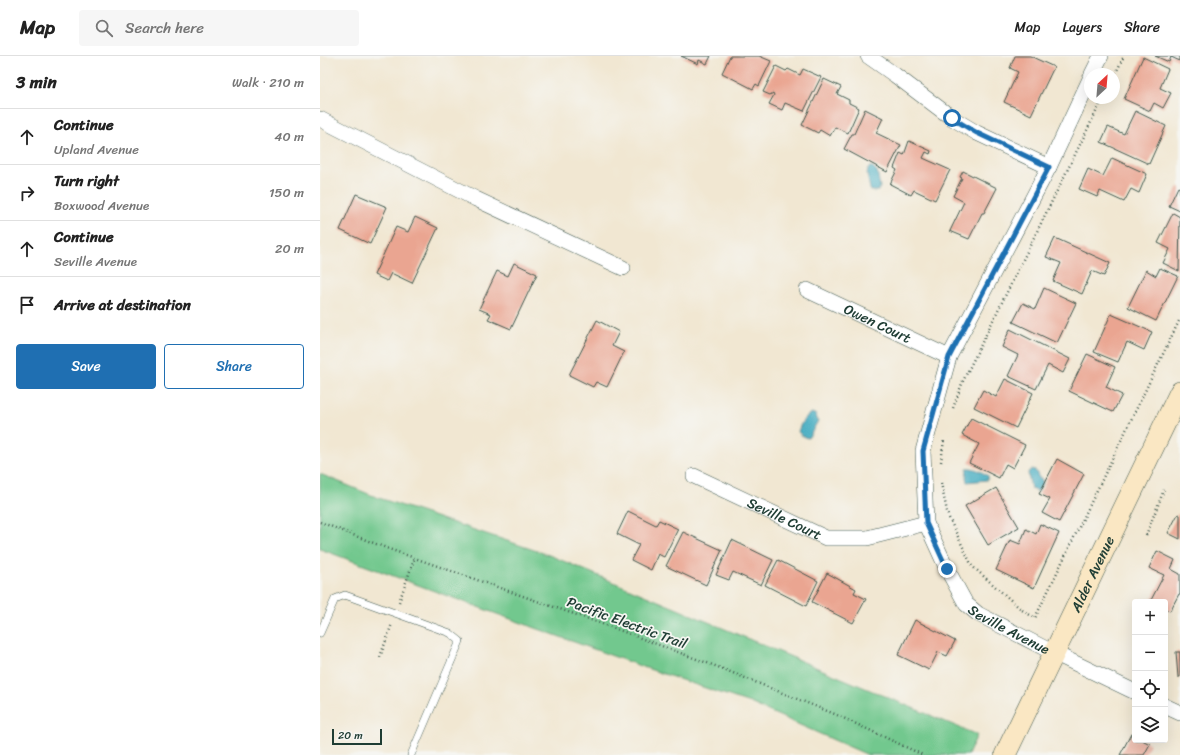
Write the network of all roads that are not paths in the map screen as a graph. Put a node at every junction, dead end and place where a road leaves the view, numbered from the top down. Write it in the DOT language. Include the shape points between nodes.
graph roads {
  1 [pos="868,56"];
  2 [pos="1101,56"];
  3 [pos="1095,68"];
  4 [pos="1084,92"];
  5 [pos="320,119"];
  6 [pos="1049,167"];
  7 [pos="623,268"];
  8 [pos="807,290"];
  9 [pos="949,357"];
  10 [pos="1180,392"];
  11 [pos="694,476"];
  12 [pos="926,523"];
  13 [pos="320,633"];
  14 [pos="1054,653"];
  15 [pos="1132,691"];
  16 [pos="1167,707"];
  17 [pos="1180,713"];
  18 [pos="411,755"];
  19 [pos="1005,755"];
  1 -- 6 [label="street" via="952,118 977,133"];
  2 -- 3 [label="street"];
  4 -- 6 [label="street"];
  5 -- 7 [label="street" via="476,199"];
  6 -- 9 [label="street"];
  8 -- 9 [label="street, Owen Court"];
  9 -- 12 [label="street" via="923,451"];
  10 -- 14 [label="main road, Alder Avenue"];
  11 -- 12 [label="street, Seville Court" via="826,538 868,538"];
  12 -- 14 [label="street, Seville Avenue" via="966,604 978,614"];
  13 -- 18 [label="lane" via="335,599 345,595 450,633 460,641"];
  14 -- 15 [label="street, Seville Avenue"];
  14 -- 19 [label="main road, Alder Avenue"];
  16 -- 17 [label="street"];
}
